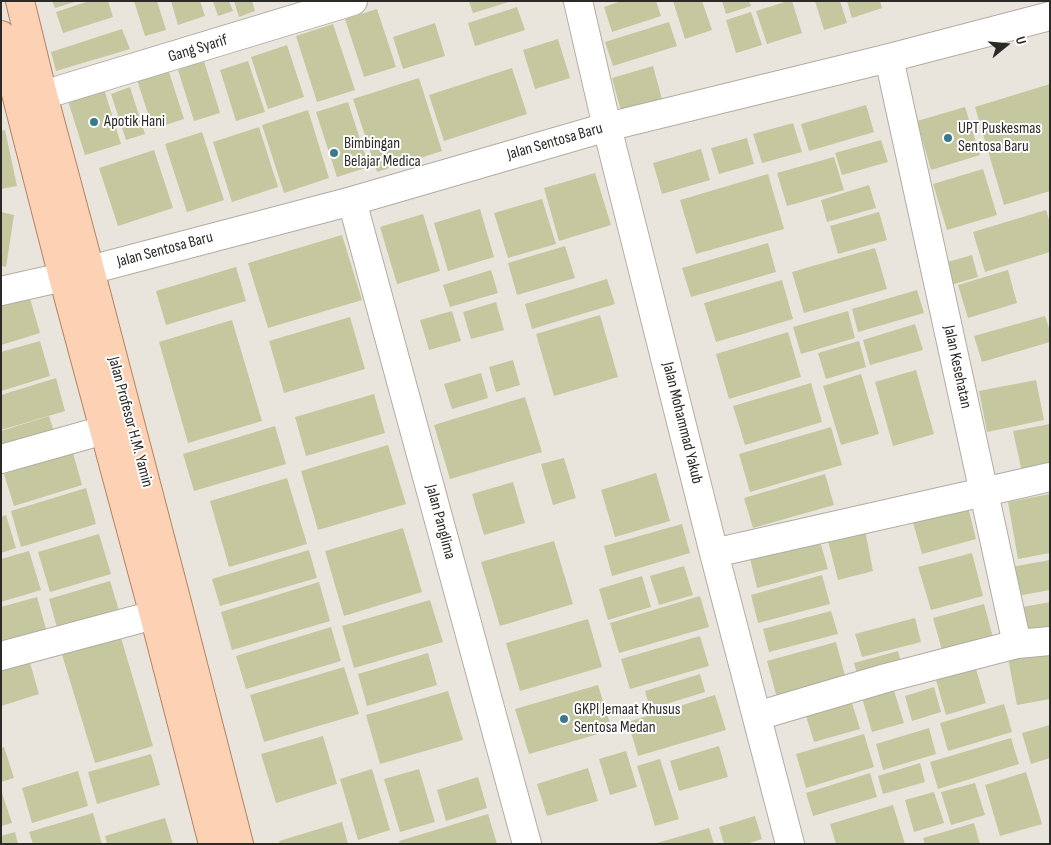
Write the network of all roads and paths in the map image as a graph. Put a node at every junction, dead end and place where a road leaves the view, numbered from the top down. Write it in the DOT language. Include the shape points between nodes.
graph roads {
  1 [pos="20,1"];
  2 [pos="353,1"];
  3 [pos="578,1"];
  4 [pos="1050,16"];
  5 [pos="1,35"];
  6 [pos="889,58"];
  7 [pos="15,67"];
  8 [pos="31,98"];
  9 [pos="607,127"];
  10 [pos="352,201"];
  11 [pos="90,270"];
  12 [pos="63,277"];
  13 [pos="1,291"];
  14 [pos="104,430"];
  15 [pos="1,459"];
  16 [pos="1050,477"];
  17 [pos="984,492"];
  18 [pos="714,552"];
  19 [pos="158,598"];
  20 [pos="1050,641"];
  21 [pos="1017,644"];
  22 [pos="1,656"];
  23 [pos="757,716"];
  24 [pos="213,844"];
  25 [pos="239,844"];
  26 [pos="527,844"];
  27 [pos="790,844"];
  1 -- 7 [label="main road, Jalan Profesor H.M. Yamin"];
  2 -- 8 [label="street, Gang Syarif"];
  3 -- 9 [label="street, Jalan Mohammad Yakub"];
  4 -- 6 [label="street, Jalan Sentosa Baru"];
  5 -- 7 [label="main road, Jalan Profesor H.M. Yamin"];
  6 -- 9 [label="street, Jalan Sentosa Baru"];
  6 -- 17 [label="street, Jalan Kesehatan"];
  7 -- 8 [label="main road, Jalan Profesor H.M. Yamin"];
  8 -- 11 [label="main road, Jalan Profesor H.M. Yamin"];
  8 -- 12 [label="main road, Jalan Profesor H.M. Yamin"];
  9 -- 10 [label="street, Jalan Sentosa Baru"];
  9 -- 18 [label="street, Jalan Mohammad Yakub"];
  10 -- 11 [label="street, Jalan Sentosa Baru"];
  10 -- 26 [label="street, Jalan Panglima"];
  11 -- 12 [label="street, Jalan Sentosa Baru"];
  11 -- 19 [label="main road, Jalan Profesor H.M. Yamin"];
  12 -- 13 [label="street, Jalan Sentosa Baru"];
  12 -- 14 [label="main road, Jalan Profesor H.M. Yamin"];
  14 -- 15 [label="street"];
  14 -- 19 [label="main road, Jalan Profesor H.M. Yamin"];
  16 -- 17 [label="street"];
  17 -- 18 [label="street"];
  17 -- 21 [label="street, Jalan Kesehatan"];
  18 -- 23 [label="street, Jalan Mohammad Yakub"];
  19 -- 22 [label="street"];
  19 -- 24 [label="main road, Jalan Profesor H.M. Yamin"];
  19 -- 25 [label="main road, Jalan Profesor H.M. Yamin"];
  20 -- 21 [label="street"];
  21 -- 23 [label="street"];
  23 -- 27 [label="street, Jalan Mohammad Yakub"];
}
